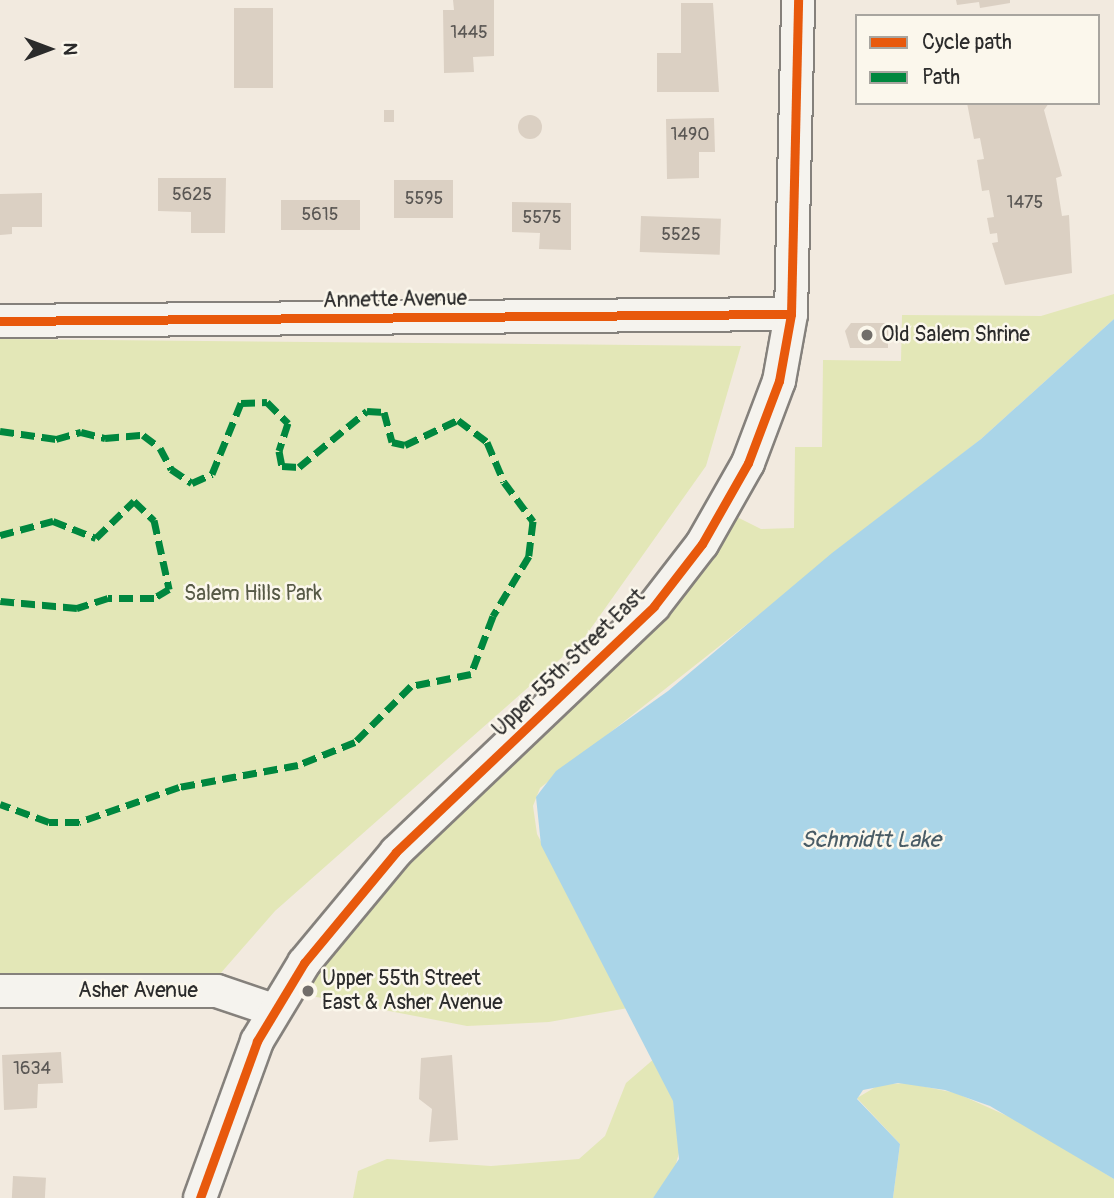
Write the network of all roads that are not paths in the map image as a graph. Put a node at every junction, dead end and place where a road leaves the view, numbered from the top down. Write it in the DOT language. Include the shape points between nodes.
graph roads {
  1 [pos="798,0"];
  2 [pos="791,314"];
  3 [pos="0,321"];
  4 [pos="0,991"];
  5 [pos="273,1010"];
  6 [pos="200,1198"];
  1 -- 2 [label="street, Upper 55th Street East"];
  2 -- 3 [label="street, Annette Avenue"];
  2 -- 5 [label="street, Upper 55th Street East" via="764,428 685,568 598,665 381,869"];
  4 -- 5 [label="street, Asher Avenue" via="217,991"];
  5 -- 6 [label="street, Upper 55th Street East" via="237,1090"];
}
